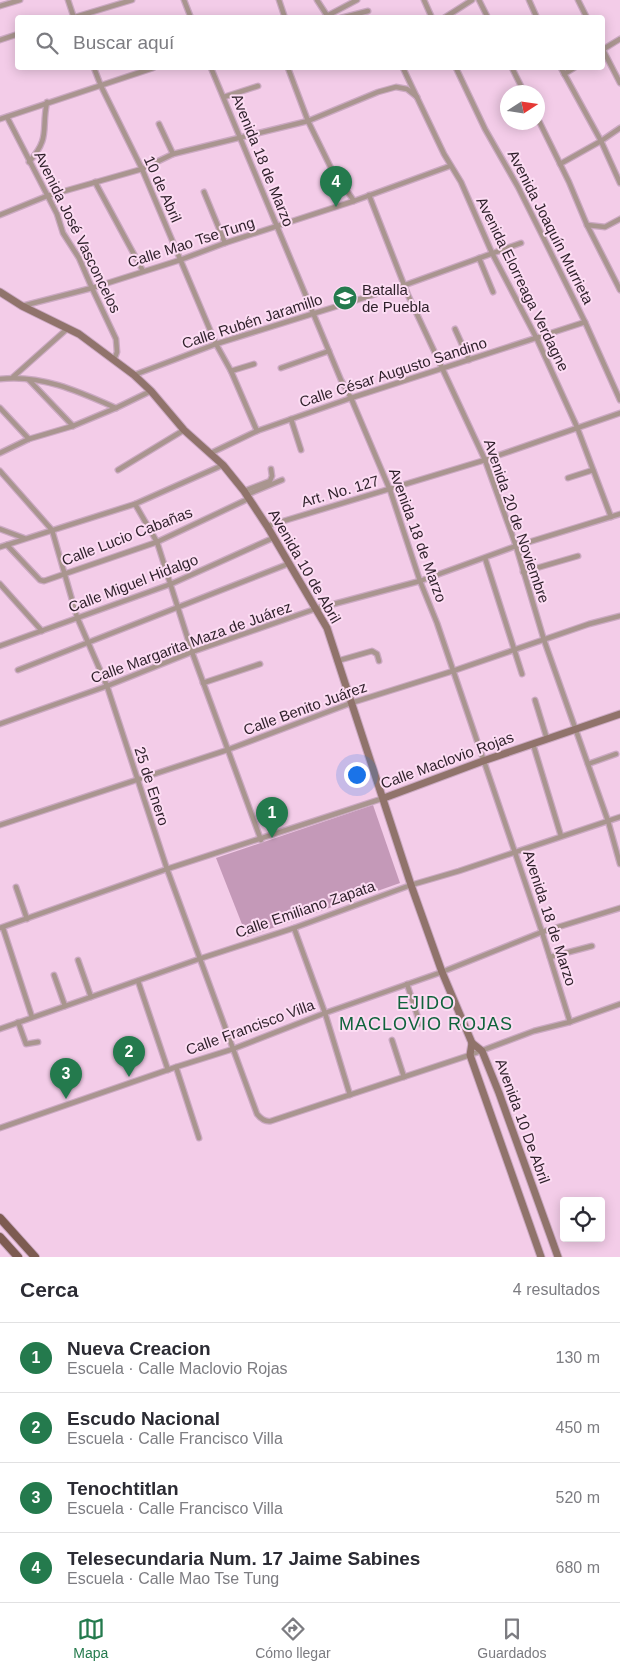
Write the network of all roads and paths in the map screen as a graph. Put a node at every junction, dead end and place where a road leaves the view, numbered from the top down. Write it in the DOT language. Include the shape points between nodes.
graph roads {
  1 [pos="20,0"];
  2 [pos="68,0"];
  3 [pos="132,0"];
  4 [pos="184,0"];
  5 [pos="278,0"];
  6 [pos="317,0"];
  7 [pos="357,0"];
  8 [pos="424,0"];
  9 [pos="472,0"];
  10 [pos="479,0"];
  11 [pos="529,0"];
  12 [pos="578,0"];
  13 [pos="0,6"];
  14 [pos="368,11"];
  15 [pos="73,15"];
  16 [pos="81,15"];
  17 [pos="190,15"];
  18 [pos="284,15"];
  19 [pos="325,15"];
  20 [pos="330,15"];
  21 [pos="353,15"];
  22 [pos="431,15"];
  23 [pos="449,15"];
  24 [pos="486,15"];
  25 [pos="536,15"];
  26 [pos="586,15"];
  27 [pos="15,35"];
  28 [pos="620,39"];
  29 [pos="0,40"];
  30 [pos="605,48"];
  31 [pos="605,53"];
  32 [pos="95,70"];
  33 [pos="147,70"];
  34 [pos="212,70"];
  35 [pos="289,70"];
  36 [pos="404,70"];
  37 [pos="457,70"];
  38 [pos="513,70"];
  39 [pos="562,70"];
  40 [pos="571,70"];
  41 [pos="564,74"];
  42 [pos="620,83"];
  43 [pos="520,85"];
  44 [pos="101,86"];
  45 [pos="258,86"];
  46 [pos="224,97"];
  47 [pos="418,99"];
  48 [pos="47,102"];
  49 [pos="7,117"];
  50 [pos="0,119"];
  51 [pos="308,121"];
  52 [pos="159,124"];
  53 [pos="620,128"];
  54 [pos="543,130"];
  55 [pos="241,136"];
  56 [pos="601,141"];
  57 [pos="173,154"];
  58 [pos="30,162"];
  59 [pos="560,164"];
  60 [pos="450,166"];
  61 [pos="142,169"];
  62 [pos="95,182"];
  63 [pos="620,183"];
  64 [pos="204,192"];
  65 [pos="369,195"];
  66 [pos="47,196"];
  67 [pos="354,201"];
  68 [pos="0,215"];
  69 [pos="620,219"];
  70 [pos="587,225"];
  71 [pos="276,227"];
  72 [pos="521,243"];
  73 [pos="225,244"];
  74 [pos="492,253"];
  75 [pos="479,258"];
  76 [pos="180,260"];
  77 [pos="143,271"];
  78 [pos="405,285"];
  79 [pos="92,288"];
  80 [pos="620,290"];
  81 [pos="0,292"];
  82 [pos="494,292"];
  83 [pos="22,306"];
  84 [pos="314,313"];
  85 [pos="585,322"];
  86 [pos="67,329"];
  87 [pos="455,329"];
  88 [pos="537,339"];
  89 [pos="216,344"];
  90 [pos="329,351"];
  91 [pos="114,360"];
  92 [pos="469,360"];
  93 [pos="254,364"];
  94 [pos="281,368"];
  95 [pos="444,369"];
  96 [pos="231,371"];
  97 [pos="134,375"];
  98 [pos="13,377"];
  99 [pos="0,379"];
  100 [pos="28,379"];
  101 [pos="151,391"];
  102 [pos="351,398"];
  103 [pos="620,400"];
  104 [pos="0,408"];
  105 [pos="116,408"];
  106 [pos="620,413"];
  107 [pos="291,419"];
  108 [pos="73,426"];
  109 [pos="577,427"];
  110 [pos="184,430"];
  111 [pos="257,431"];
  112 [pos="29,439"];
  113 [pos="301,450"];
  114 [pos="0,452"];
  115 [pos="211,453"];
  116 [pos="485,460"];
  117 [pos="224,465"];
  118 [pos="271,469"];
  119 [pos="118,470"];
  120 [pos="593,470"];
  121 [pos="0,471"];
  122 [pos="568,478"];
  123 [pos="282,480"];
  124 [pos="390,490"];
  125 [pos="246,495"];
  126 [pos="135,504"];
  127 [pos="620,514"];
  128 [pos="611,517"];
  129 [pos="266,526"];
  130 [pos="0,529"];
  131 [pos="52,530"];
  132 [pos="273,538"];
  133 [pos="25,539"];
  134 [pos="156,542"];
  135 [pos="7,545"];
  136 [pos="516,546"];
  137 [pos="0,547"];
  138 [pos="578,556"];
  139 [pos="485,558"];
  140 [pos="288,564"];
  141 [pos="523,572"];
  142 [pos="65,575"];
  143 [pos="420,581"];
  144 [pos="0,584"];
  145 [pos="171,584"];
  146 [pos="179,608"];
  147 [pos="315,610"];
  148 [pos="620,616"];
  149 [pos="77,618"];
  150 [pos="42,631"];
  151 [pos="544,640"];
  152 [pos="87,643"];
  153 [pos="0,646"];
  154 [pos="515,650"];
  155 [pos="192,652"];
  156 [pos="337,661"];
  157 [pos="379,661"];
  158 [pos="260,664"];
  159 [pos="18,670"];
  160 [pos="453,671"];
  161 [pos="522,674"];
  162 [pos="203,683"];
  163 [pos="107,686"];
  164 [pos="535,700"];
  165 [pos="350,703"];
  166 [pos="620,714"];
  167 [pos="0,718"];
  168 [pos="2,723"];
  169 [pos="576,729"];
  170 [pos="547,739"];
  171 [pos="533,744"];
  172 [pos="227,750"];
  173 [pos="616,754"];
  174 [pos="483,760"];
  175 [pos="588,764"];
  176 [pos="136,779"];
  177 [pos="384,798"];
  178 [pos="620,817"];
  179 [pos="608,821"];
  180 [pos="0,825"];
  181 [pos="561,836"];
  182 [pos="261,840"];
  183 [pos="515,852"];
  184 [pos="620,864"];
  185 [pos="167,869"];
  186 [pos="411,885"];
  187 [pos="16,887"];
  188 [pos="620,908"];
  189 [pos="27,919"];
  190 [pos="1,928"];
  191 [pos="294,928"];
  192 [pos="542,932"];
  193 [pos="592,946"];
  194 [pos="550,957"];
  195 [pos="199,959"];
  196 [pos="78,960"];
  197 [pos="442,972"];
  198 [pos="54,975"];
  199 [pos="138,981"];
  200 [pos="407,984"];
  201 [pos="91,997"];
  202 [pos="620,1004"];
  203 [pos="65,1006"];
  204 [pos="324,1013"];
  205 [pos="32,1017"];
  206 [pos="18,1022"];
  207 [pos="570,1022"];
  208 [pos="420,1024"];
  209 [pos="0,1029"];
  210 [pos="392,1040"];
  211 [pos="38,1042"];
  212 [pos="472,1042"];
  213 [pos="233,1049"];
  214 [pos="482,1051"];
  215 [pos="470,1055"];
  216 [pos="176,1067"];
  217 [pos="168,1070"];
  218 [pos="404,1077"];
  219 [pos="350,1095"];
  220 [pos="0,1128"];
  221 [pos="199,1138"];
  222 [pos="0,1218"];
  223 [pos="0,1237"];
  224 [pos="18,1257"];
  225 [pos="34,1257"];
  226 [pos="541,1257"];
  227 [pos="558,1257"];
  1 -- 13 [label="street"];
  2 -- 15 [label="street"];
  3 -- 16 [label="street"];
  4 -- 17 [label="street"];
  5 -- 18 [label="street"];
  6 -- 19 [label="street"];
  7 -- 20 [label="street"];
  8 -- 22 [label="street"];
  9 -- 23 [label="street"];
  10 -- 24 [label="street"];
  11 -- 25 [label="street"];
  12 -- 26 [label="street"];
  14 -- 21 [label="street"];
  27 -- 29 [label="street"];
  28 -- 30 [label="street"];
  31 -- 42 [label="street"];
  32 -- 44 [label="street, 10 de Abril"];
  33 -- 44 [label="street"];
  34 -- 46 [label="street, Avenida 18 de Marzo"];
  35 -- 51 [label="street"];
  36 -- 47 [label="street, Avenida Elorreaga Verdagne"];
  37 -- 85 [label="street, Avenida Joaquín Murrieta"];
  38 -- 43 [label="street"];
  39 -- 41 [label="street"];
  40 -- 41 [label="street"];
  41 -- 56 [label="street"];
  44 -- 48 [label="street"];
  44 -- 61 [label="street, 10 de Abril"];
  45 -- 46 [label="street"];
  46 -- 55 [label="street, Avenida 18 de Marzo"];
  47 -- 51 [label="street" via="407,89 396,87"];
  47 -- 60 [label="street, Avenida Elorreaga Verdagne"];
  48 -- 49 [label="street"];
  48 -- 58 [label="street" via="44,138"];
  49 -- 50 [label="street"];
  49 -- 58 [label="street, Avenida José Vasconcelos"];
  51 -- 55 [label="street"];
  51 -- 67 [label="street" via="331,168"];
  52 -- 57 [label="street"];
  53 -- 56 [label="street"];
  54 -- 59 [label="street"];
  55 -- 57 [label="street"];
  55 -- 71 [label="street, Avenida 18 de Marzo"];
  56 -- 59 [label="street"];
  56 -- 63 [label="street"];
  57 -- 61 [label="street"];
  58 -- 66 [label="street, Avenida José Vasconcelos"];
  59 -- 70 [label="street"];
  60 -- 65 [label="street, Calle Mao Tse Tung"];
  60 -- 74 [label="street, Avenida Elorreaga Verdagne" via="461,182"];
  61 -- 62 [label="street"];
  61 -- 76 [label="street, 10 de Abril"];
  62 -- 66 [label="street"];
  62 -- 77 [label="street"];
  64 -- 73 [label="street"];
  65 -- 67 [label="street, Calle Mao Tse Tung"];
  65 -- 78 [label="street, Avenida 20 de Noviembre"];
  66 -- 68 [label="street"];
  66 -- 79 [label="street, Avenida José Vasconcelos"];
  67 -- 71 [label="street, Calle Mao Tse Tung"];
  69 -- 70 [label="street" via="605,227"];
  70 -- 80 [label="street"];
  71 -- 73 [label="street, Calle Mao Tse Tung"];
  71 -- 84 [label="street, Avenida 18 de Marzo"];
  72 -- 74 [label="street, Calle Rubén Jaramillo"];
  73 -- 76 [label="street, Calle Mao Tse Tung"];
  74 -- 75 [label="street, Calle Rubén Jaramillo"];
  74 -- 88 [label="street, Avenida Elorreaga Verdagne"];
  75 -- 78 [label="street, Calle Rubén Jaramillo"];
  75 -- 82 [label="street"];
  76 -- 77 [label="street, Calle Mao Tse Tung"];
  76 -- 89 [label="street, 10 de Abril"];
  77 -- 79 [label="street, Calle Mao Tse Tung"];
  78 -- 84 [label="street, Calle Rubén Jaramillo"];
  78 -- 95 [label="street, Avenida 20 de Noviembre"];
  79 -- 83 [label="street, Calle Mao Tse Tung"];
  79 -- 91 [label="street, Avenida José Vasconcelos" via="116,339"];
  81 -- 83 [label="street, Avenida 10 de Abril"];
  83 -- 86 [label="street, Avenida 10 de Abril"];
  84 -- 89 [label="street, Calle Rubén Jaramillo"];
  84 -- 90 [label="street, Avenida 18 de Marzo"];
  85 -- 88 [label="street, Calle César Augusto Sandino"];
  85 -- 103 [label="street, Avenida Joaquín Murrieta"];
  86 -- 91 [label="street, Avenida 10 de Abril"];
  86 -- 98 [label="street"];
  87 -- 92 [label="street"];
  88 -- 92 [label="street, Calle César Augusto Sandino"];
  88 -- 109 [label="street, Avenida Elorreaga Verdagne"];
  89 -- 96 [label="street, 10 de Abril"];
  89 -- 97 [label="street, Calle Rubén Jaramillo"];
  90 -- 94 [label="street"];
  90 -- 102 [label="street, Avenida 18 de Marzo"];
  91 -- 97 [label="street, Avenida 10 de Abril"];
  92 -- 95 [label="street, Calle César Augusto Sandino"];
  93 -- 96 [label="street"];
  95 -- 102 [label="street, Calle César Augusto Sandino"];
  95 -- 116 [label="street, Avenida 20 de Noviembre"];
  96 -- 111 [label="street, 10 de Abril"];
  97 -- 101 [label="street, Avenida 10 de Abril"];
  98 -- 99 [label="street"];
  98 -- 100 [label="street"];
  100 -- 105 [label="street" via="65,386"];
  100 -- 108 [label="street"];
  101 -- 105 [label="street"];
  101 -- 110 [label="street, Avenida 10 de Abril"];
  102 -- 107 [label="street, Calle César Augusto Sandino"];
  102 -- 124 [label="street, Avenida 18 de Marzo"];
  104 -- 112 [label="street"];
  105 -- 108 [label="street"];
  106 -- 109 [label="street, Art. No. 127"];
  107 -- 111 [label="street, Calle César Augusto Sandino"];
  107 -- 113 [label="street"];
  108 -- 112 [label="street"];
  109 -- 116 [label="street, Art. No. 127"];
  109 -- 120 [label="street, Avenida Elorreaga Verdagne"];
  110 -- 115 [label="street, Avenida 10 de Abril"];
  110 -- 119 [label="street"];
  111 -- 115 [label="street, Calle César Augusto Sandino"];
  112 -- 114 [label="street"];
  115 -- 117 [label="street, Avenida 10 de Abril"];
  116 -- 124 [label="street, Art. No. 127"];
  116 -- 136 [label="street, Avenida 20 de Noviembre"];
  117 -- 125 [label="street, Avenida 10 de Abril"];
  117 -- 126 [label="street"];
  118 -- 125 [label="street" via="270,481"];
  120 -- 122 [label="street"];
  120 -- 128 [label="street, Avenida Elorreaga Verdagne"];
  121 -- 131 [label="street, 25 de Enero"];
  123 -- 125 [label="street"];
  124 -- 129 [label="street, Art. No. 127"];
  124 -- 143 [label="street, Avenida 18 de Marzo"];
  125 -- 129 [label="street, Avenida 10 de Abril"];
  125 -- 134 [label="street, Calle Lucio Cabañas"];
  126 -- 131 [label="street"];
  126 -- 134 [label="street"];
  127 -- 128 [label="street, Calle Margarita Maza de Juárez"];
  128 -- 136 [label="street, Calle Margarita Maza de Juárez"];
  129 -- 132 [label="street, Avenida 10 de Abril"];
  130 -- 133 [label="street"];
  131 -- 133 [label="street"];
  131 -- 142 [label="street, 25 de Enero"];
  132 -- 140 [label="street, Avenida 10 de Abril"];
  132 -- 145 [label="street, Calle Miguel Hidalgo"];
  133 -- 135 [label="street"];
  134 -- 142 [label="street, Calle Lucio Cabañas"];
  134 -- 145 [label="street"];
  135 -- 137 [label="street"];
  135 -- 142 [label="street, Calle Lucio Cabañas" via="42,581"];
  136 -- 139 [label="street, Calle Margarita Maza de Juárez"];
  136 -- 141 [label="street, Avenida 20 de Noviembre"];
  138 -- 141 [label="street"];
  139 -- 143 [label="street, Calle Margarita Maza de Juárez"];
  139 -- 154 [label="street"];
  140 -- 146 [label="street"];
  140 -- 147 [label="street, Avenida 10 de Abril"];
  141 -- 151 [label="street, Avenida 20 de Noviembre"];
  142 -- 149 [label="street, 25 de Enero"];
  143 -- 147 [label="street, Calle Margarita Maza de Juárez"];
  143 -- 160 [label="street, Avenida 18 de Marzo"];
  144 -- 150 [label="street"];
  145 -- 146 [label="street"];
  145 -- 149 [label="street, Calle Miguel Hidalgo"];
  146 -- 152 [label="street"];
  146 -- 155 [label="street"];
  147 -- 155 [label="street, Calle Margarita Maza de Juárez"];
  147 -- 156 [label="street, Avenida 10 de Abril" via="327,628"];
  148 -- 151 [label="street, Calle Benito Juárez"];
  149 -- 150 [label="street, Calle Miguel Hidalgo"];
  149 -- 152 [label="street, 25 de Enero"];
  150 -- 153 [label="street, Calle Miguel Hidalgo"];
  151 -- 154 [label="street, Calle Benito Juárez"];
  151 -- 169 [label="street, Avenida 20 de Noviembre"];
  152 -- 159 [label="street"];
  152 -- 163 [label="street, 25 de Enero"];
  154 -- 160 [label="street, Calle Benito Juárez"];
  154 -- 161 [label="street"];
  155 -- 162 [label="street"];
  155 -- 163 [label="street, Calle Margarita Maza de Juárez"];
  156 -- 157 [label="street" via="372,651"];
  156 -- 165 [label="street, Avenida 10 de Abril"];
  158 -- 162 [label="street"];
  160 -- 165 [label="street, Calle Benito Juárez"];
  160 -- 174 [label="street, Avenida 18 de Marzo"];
  162 -- 172 [label="street"];
  163 -- 168 [label="street, Calle Margarita Maza de Juárez"];
  163 -- 176 [label="street, 25 de Enero"];
  164 -- 170 [label="street"];
  165 -- 172 [label="street, Calle Benito Juárez"];
  165 -- 177 [label="street, Avenida 10 de Abril"];
  166 -- 169 [label="street, Calle Maclovio Rojas"];
  167 -- 168 [label="street"];
  169 -- 170 [label="street, Calle Maclovio Rojas"];
  169 -- 175 [label="street, Avenida 20 de Noviembre"];
  170 -- 171 [label="street, Calle Maclovio Rojas"];
  171 -- 174 [label="street, Calle Maclovio Rojas"];
  171 -- 181 [label="street"];
  172 -- 176 [label="street, Calle Benito Juárez"];
  172 -- 182 [label="street"];
  173 -- 175 [label="street"];
  174 -- 177 [label="street, Calle Maclovio Rojas"];
  174 -- 183 [label="street, Avenida 18 de Marzo"];
  175 -- 179 [label="street, Avenida 20 de Noviembre"];
  176 -- 180 [label="street, Calle Benito Juárez"];
  176 -- 185 [label="street, 25 de Enero"];
  177 -- 182 [label="street, Calle Maclovio Rojas"];
  177 -- 186 [label="street, Avenida 10 de Abril"];
  178 -- 179 [label="street, Calle Emiliano Zapata"];
  179 -- 181 [label="street, Calle Emiliano Zapata"];
  179 -- 184 [label="street, Avenida 20 de Noviembre"];
  181 -- 183 [label="street, Calle Emiliano Zapata"];
  182 -- 185 [label="street, Calle Maclovio Rojas"];
  183 -- 186 [label="street, Calle Emiliano Zapata"];
  183 -- 192 [label="street, Avenida 18 de Marzo"];
  185 -- 189 [label="street, Calle Maclovio Rojas"];
  185 -- 195 [label="street, 25 de Enero"];
  186 -- 191 [label="street, Calle Emiliano Zapata"];
  186 -- 197 [label="street, Avenida 10 de Abril"];
  187 -- 189 [label="street"];
  188 -- 192 [label="street, Calle Francisco Villa"];
  189 -- 190 [label="street, Calle Maclovio Rojas"];
  190 -- 205 [label="street"];
  191 -- 195 [label="street, Calle Emiliano Zapata"];
  191 -- 204 [label="street"];
  192 -- 194 [label="street, Avenida 18 de Marzo"];
  192 -- 197 [label="street, Calle Francisco Villa"];
  193 -- 194 [label="street"];
  194 -- 207 [label="street, Avenida 18 de Marzo"];
  195 -- 199 [label="street, Calle Emiliano Zapata"];
  195 -- 213 [label="street, 25 de Enero"];
  196 -- 201 [label="street"];
  197 -- 200 [label="street, Calle Francisco Villa"];
  197 -- 212 [label="street, Avenida 10 de Abril"];
  198 -- 203 [label="street"];
  199 -- 201 [label="street, Calle Emiliano Zapata"];
  199 -- 217 [label="street"];
  200 -- 204 [label="street, Calle Francisco Villa"];
  200 -- 208 [label="street"];
  201 -- 203 [label="street, Calle Emiliano Zapata"];
  202 -- 207 [label="street"];
  203 -- 205 [label="street, Calle Emiliano Zapata"];
  204 -- 213 [label="street, Calle Francisco Villa"];
  204 -- 219 [label="street"];
  205 -- 206 [label="street, Calle Emiliano Zapata"];
  206 -- 209 [label="street, Calle Emiliano Zapata"];
  206 -- 211 [label="street" via="26,1044"];
  207 -- 214 [label="street" via="534,1031"];
  210 -- 218 [label="street"];
  212 -- 214 [label="street"];
  212 -- 215 [label="street"];
  213 -- 216 [label="street, Calle Francisco Villa"];
  213 -- 219 [label="street, 25 de Enero" via="257,1114 264,1120"];
  214 -- 215 [label="street"];
  214 -- 227 [label="street, Avenida 10 De Abril"];
  215 -- 218 [label="street"];
  215 -- 226 [label="street, Avenida 10 De Abril"];
  216 -- 217 [label="street, Calle Francisco Villa"];
  216 -- 221 [label="street"];
  217 -- 220 [label="street, Calle Francisco Villa"];
  218 -- 219 [label="street"];
  222 -- 225 [label="main road"];
  223 -- 224 [label="main road"];
}
